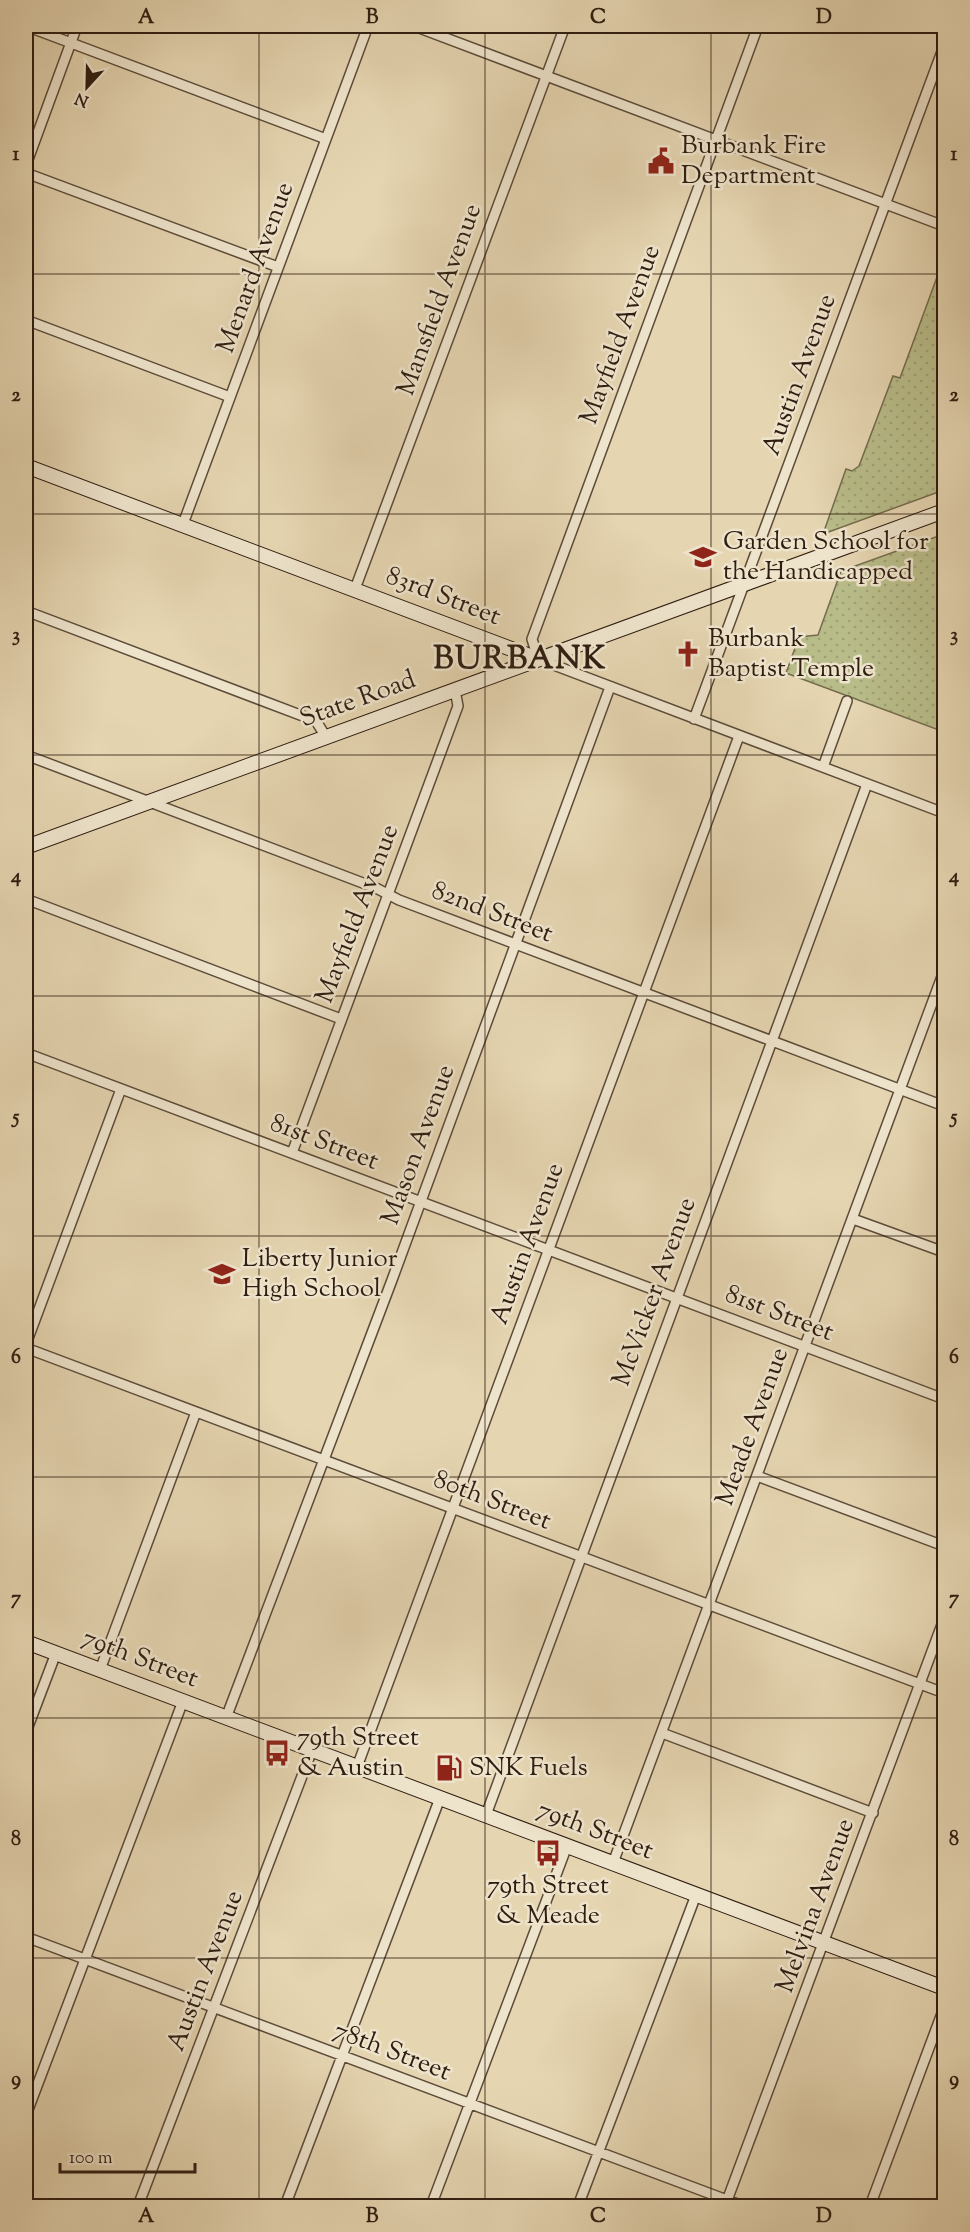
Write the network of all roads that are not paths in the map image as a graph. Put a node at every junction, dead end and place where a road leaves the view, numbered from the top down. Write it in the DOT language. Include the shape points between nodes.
graph roads {
  1 [pos="26,26"];
  2 [pos="77,26"];
  3 [pos="368,26"];
  4 [pos="414,26"];
  5 [pos="565,26"];
  6 [pos="758,26"];
  7 [pos="71,43"];
  8 [pos="945,46"];
  9 [pos="546,75"];
  10 [pos="326,139"];
  11 [pos="716,139"];
  12 [pos="26,165"];
  13 [pos="26,173"];
  14 [pos="886,203"];
  15 [pos="945,226"];
  16 [pos="278,267"];
  17 [pos="26,320"];
  18 [pos="230,397"];
  19 [pos="26,466"];
  20 [pos="945,511"];
  21 [pos="183,524"];
  22 [pos="744,585"];
  23 [pos="355,589"];
  24 [pos="26,611"];
  25 [pos="538,659"];
  26 [pos="610,687"];
  27 [pos="455,690"];
  28 [pos="847,702"];
  29 [pos="694,719"];
  30 [pos="739,736"];
  31 [pos="326,737"];
  32 [pos="26,755"];
  33 [pos="823,767"];
  34 [pos="867,784"];
  35 [pos="149,802"];
  36 [pos="945,813"];
  37 [pos="26,846"];
  38 [pos="388,894"];
  39 [pos="26,899"];
  40 [pos="516,944"];
  41 [pos="945,971"];
  42 [pos="643,993"];
  43 [pos="341,1019"];
  44 [pos="772,1041"];
  45 [pos="26,1053"];
  46 [pos="121,1089"];
  47 [pos="901,1090"];
  48 [pos="945,1106"];
  49 [pos="292,1153"];
  50 [pos="420,1201"];
  51 [pos="853,1219"];
  52 [pos="548,1250"];
  53 [pos="945,1252"];
  54 [pos="675,1297"];
  55 [pos="26,1346"];
  56 [pos="806,1346"];
  57 [pos="945,1399"];
  58 [pos="196,1412"];
  59 [pos="324,1460"];
  60 [pos="757,1476"];
  61 [pos="452,1508"];
  62 [pos="945,1546"];
  63 [pos="581,1557"];
  64 [pos="710,1605"];
  65 [pos="945,1619"];
  66 [pos="26,1642"];
  67 [pos="56,1653"];
  68 [pos="100,1670"];
  69 [pos="921,1684"];
  70 [pos="945,1693"];
  71 [pos="183,1701"];
  72 [pos="226,1718"];
  73 [pos="26,1732"];
  74 [pos="662,1733"];
  75 [pos="312,1750"];
  76 [pos="357,1767"];
  77 [pos="440,1798"];
  78 [pos="873,1813"];
  79 [pos="486,1815"];
  80 [pos="567,1846"];
  81 [pos="613,1863"];
  82 [pos="696,1894"];
  83 [pos="26,1937"];
  84 [pos="824,1943"];
  85 [pos="85,1959"];
  86 [pos="945,1988"];
  87 [pos="214,2007"];
  88 [pos="945,2008"];
  89 [pos="342,2056"];
  90 [pos="470,2103"];
  91 [pos="26,2115"];
  92 [pos="599,2152"];
  93 [pos="726,2203"];
  94 [pos="138,2206"];
  95 [pos="285,2206"];
  96 [pos="431,2206"];
  97 [pos="578,2206"];
  98 [pos="743,2206"];
  99 [pos="870,2206"];
  1 -- 7 [label="street"];
  2 -- 7 [label="street"];
  3 -- 10 [label="street, Menard Avenue"];
  4 -- 9 [label="street"];
  5 -- 9 [label="street, Mansfield Avenue"];
  6 -- 11 [label="street, Mayfield Avenue"];
  7 -- 10 [label="street"];
  7 -- 12 [label="street"];
  8 -- 14 [label="street, Austin Avenue"];
  9 -- 11 [label="street"];
  9 -- 23 [label="street, Mansfield Avenue"];
  10 -- 16 [label="street, Menard Avenue"];
  11 -- 14 [label="street"];
  11 -- 25 [label="street, Mayfield Avenue" via="532,636"];
  13 -- 16 [label="street"];
  14 -- 15 [label="street"];
  14 -- 22 [label="street, Austin Avenue"];
  16 -- 18 [label="street, Menard Avenue"];
  17 -- 18 [label="street"];
  18 -- 21 [label="street, Menard Avenue"];
  19 -- 21 [label="street, 83rd Street"];
  20 -- 22 [label="street, State Road"];
  21 -- 23 [label="street, 83rd Street"];
  22 -- 25 [label="street, State Road"];
  22 -- 29 [label="street, Austin Avenue"];
  23 -- 25 [label="street, 83rd Street"];
  24 -- 31 [label="street" via="316,721"];
  25 -- 26 [label="street, 83rd Street"];
  25 -- 27 [label="street, State Road"];
  26 -- 29 [label="street, 83rd Street"];
  26 -- 40 [label="street, Mason Avenue"];
  27 -- 31 [label="street, State Road"];
  27 -- 38 [label="street, Mayfield Avenue" via="458,706"];
  28 -- 33 [label="street"];
  29 -- 30 [label="street, 83rd Street"];
  30 -- 33 [label="street, 83rd Street"];
  30 -- 42 [label="street, Austin Avenue"];
  31 -- 35 [label="street, State Road"];
  32 -- 35 [label="street, 82nd Street"];
  33 -- 34 [label="street, 83rd Street"];
  34 -- 36 [label="street, 83rd Street"];
  34 -- 44 [label="street, McVicker Avenue"];
  35 -- 37 [label="street, State Road"];
  35 -- 38 [label="street, 82nd Street"];
  38 -- 40 [label="street, 82nd Street"];
  38 -- 43 [label="street, Mayfield Avenue"];
  39 -- 43 [label="street"];
  40 -- 42 [label="street, 82nd Street"];
  40 -- 50 [label="street, Mason Avenue"];
  41 -- 47 [label="street, Meade Avenue"];
  42 -- 44 [label="street, 82nd Street"];
  42 -- 52 [label="street, Austin Avenue"];
  43 -- 49 [label="street, Mayfield Avenue"];
  44 -- 47 [label="street, 82nd Street"];
  44 -- 54 [label="street, McVicker Avenue"];
  45 -- 46 [label="street, 81st Street"];
  46 -- 49 [label="street, 81st Street"];
  46 -- 55 [label="street"];
  47 -- 48 [label="street, 82nd Street"];
  47 -- 51 [label="street, Meade Avenue"];
  49 -- 50 [label="street, 81st Street"];
  50 -- 52 [label="street, 81st Street"];
  50 -- 59 [label="street, Mason Avenue"];
  51 -- 53 [label="street"];
  51 -- 56 [label="street, Meade Avenue"];
  52 -- 54 [label="street, 81st Street"];
  52 -- 61 [label="street, Austin Avenue"];
  54 -- 56 [label="street, 81st Street"];
  54 -- 63 [label="street, McVicker Avenue"];
  55 -- 58 [label="street, 80th Street"];
  56 -- 57 [label="street, 81st Street"];
  56 -- 60 [label="street, Meade Avenue"];
  58 -- 59 [label="street, 80th Street"];
  58 -- 68 [label="street"];
  59 -- 61 [label="street, 80th Street"];
  59 -- 72 [label="street, Mason Avenue"];
  60 -- 62 [label="street"];
  60 -- 64 [label="street, Meade Avenue"];
  61 -- 63 [label="street, 80th Street"];
  61 -- 76 [label="street, Austin Avenue"];
  63 -- 64 [label="street, 80th Street"];
  63 -- 79 [label="street, McVicker Avenue"];
  64 -- 69 [label="street, 80th Street"];
  64 -- 74 [label="street, Meade Avenue"];
  65 -- 69 [label="street, Melvina Avenue"];
  66 -- 67 [label="street, 79th Street"];
  67 -- 68 [label="street, 79th Street"];
  67 -- 73 [label="street"];
  68 -- 71 [label="street, 79th Street"];
  69 -- 70 [label="street, 80th Street"];
  69 -- 78 [label="street, Melvina Avenue"];
  71 -- 72 [label="street, 79th Street"];
  71 -- 85 [label="street"];
  72 -- 75 [label="street, 79th Street"];
  74 -- 78 [label="street"];
  74 -- 81 [label="street, Meade Avenue"];
  75 -- 76 [label="street, 79th Street"];
  75 -- 87 [label="street, Austin Avenue"];
  76 -- 77 [label="street, 79th Street"];
  77 -- 79 [label="street, 79th Street"];
  77 -- 89 [label="street"];
  78 -- 84 [label="street, Melvina Avenue"];
  79 -- 80 [label="street, 79th Street"];
  80 -- 81 [label="street, 79th Street"];
  80 -- 90 [label="street"];
  81 -- 82 [label="street, 79th Street"];
  82 -- 84 [label="street, 79th Street"];
  82 -- 92 [label="street"];
  83 -- 85 [label="street, 78th Street"];
  84 -- 86 [label="street, 79th Street"];
  84 -- 93 [label="street, Melvina Avenue"];
  85 -- 87 [label="street, 78th Street"];
  85 -- 91 [label="street"];
  87 -- 89 [label="street, 78th Street"];
  87 -- 94 [label="street, Austin Avenue"];
  88 -- 99 [label="street"];
  89 -- 90 [label="street, 78th Street"];
  89 -- 95 [label="street"];
  90 -- 92 [label="street, 78th Street"];
  90 -- 96 [label="street"];
  92 -- 93 [label="street, 78th Street"];
  92 -- 97 [label="street"];
  93 -- 98 [label="street, 78th Street"];
}
